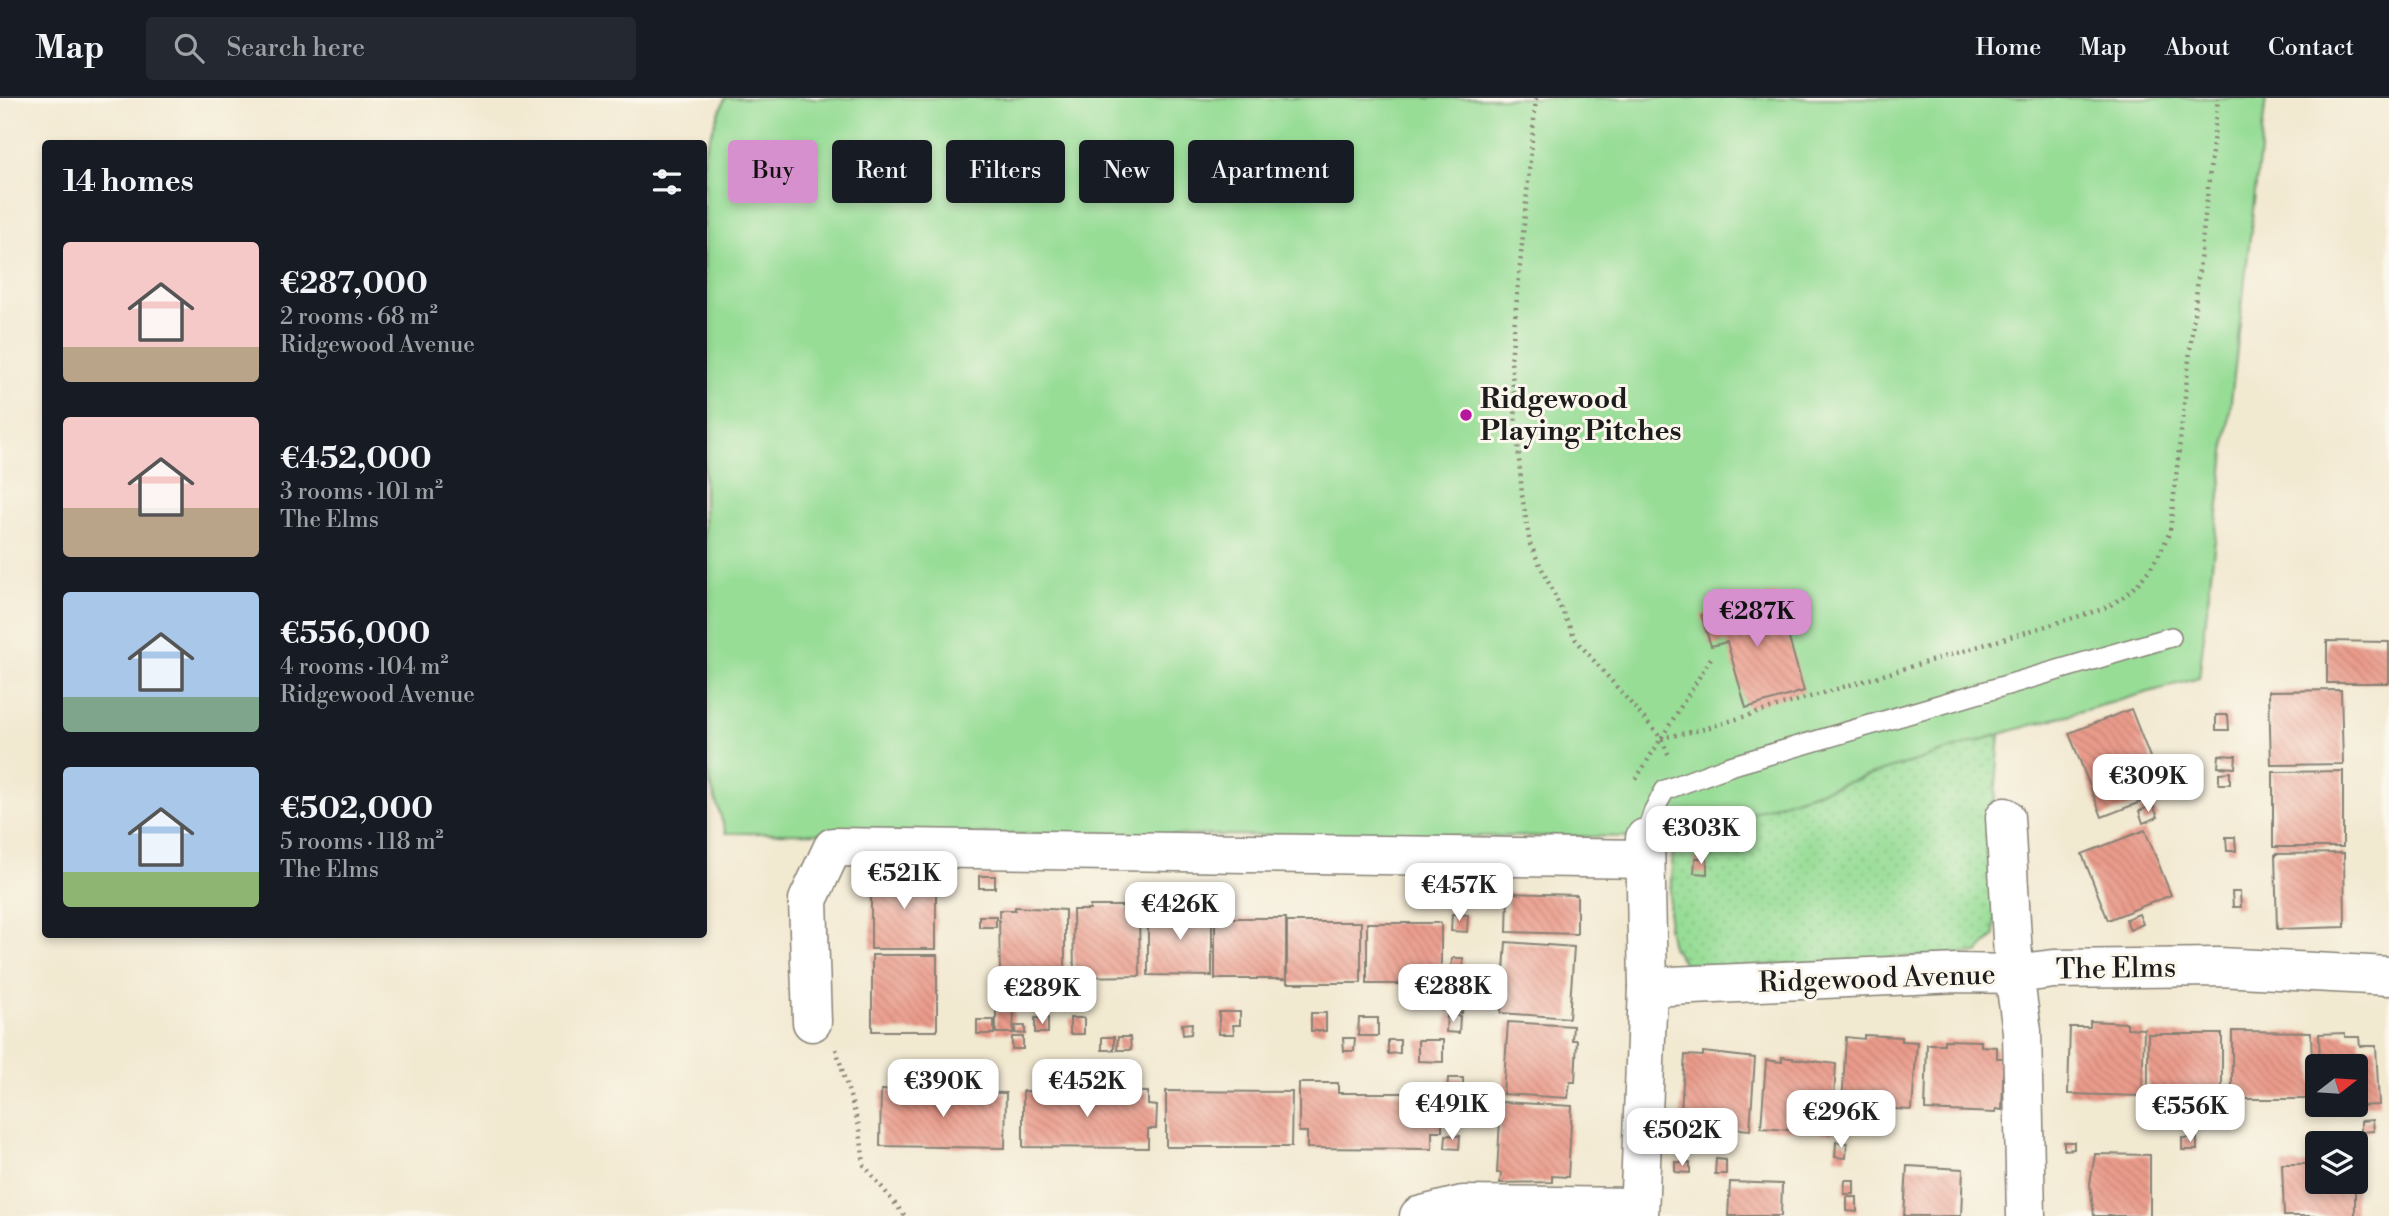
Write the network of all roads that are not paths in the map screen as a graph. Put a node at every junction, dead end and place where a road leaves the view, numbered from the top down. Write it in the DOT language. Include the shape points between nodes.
graph roads {
  1 [pos="2171,637"];
  2 [pos="2005,817"];
  3 [pos="1645,849"];
  4 [pos="2014,975"];
  5 [pos="2389,976"];
  6 [pos="1648,987"];
  7 [pos="812,1022"];
  8 [pos="1638,1211"];
  9 [pos="1419,1216"];
  10 [pos="2025,1216"];
  1 -- 3 [label="lane" via="1730,766 1665,790 1654,810"];
  2 -- 4 [label="street"];
  3 -- 6 [label="street"];
  3 -- 7 [label="street" via="833,847 808,900"];
  4 -- 5 [label="street, The Elms" via="2054,969 2219,967"];
  4 -- 6 [label="street, Ridgewood Avenue" via="1958,973"];
  4 -- 10 [label="street, Ridgewood Avenue" via="2022,1031"];
  6 -- 8 [label="street"];
  8 -- 9 [label="street" via="1463,1205"];
}
